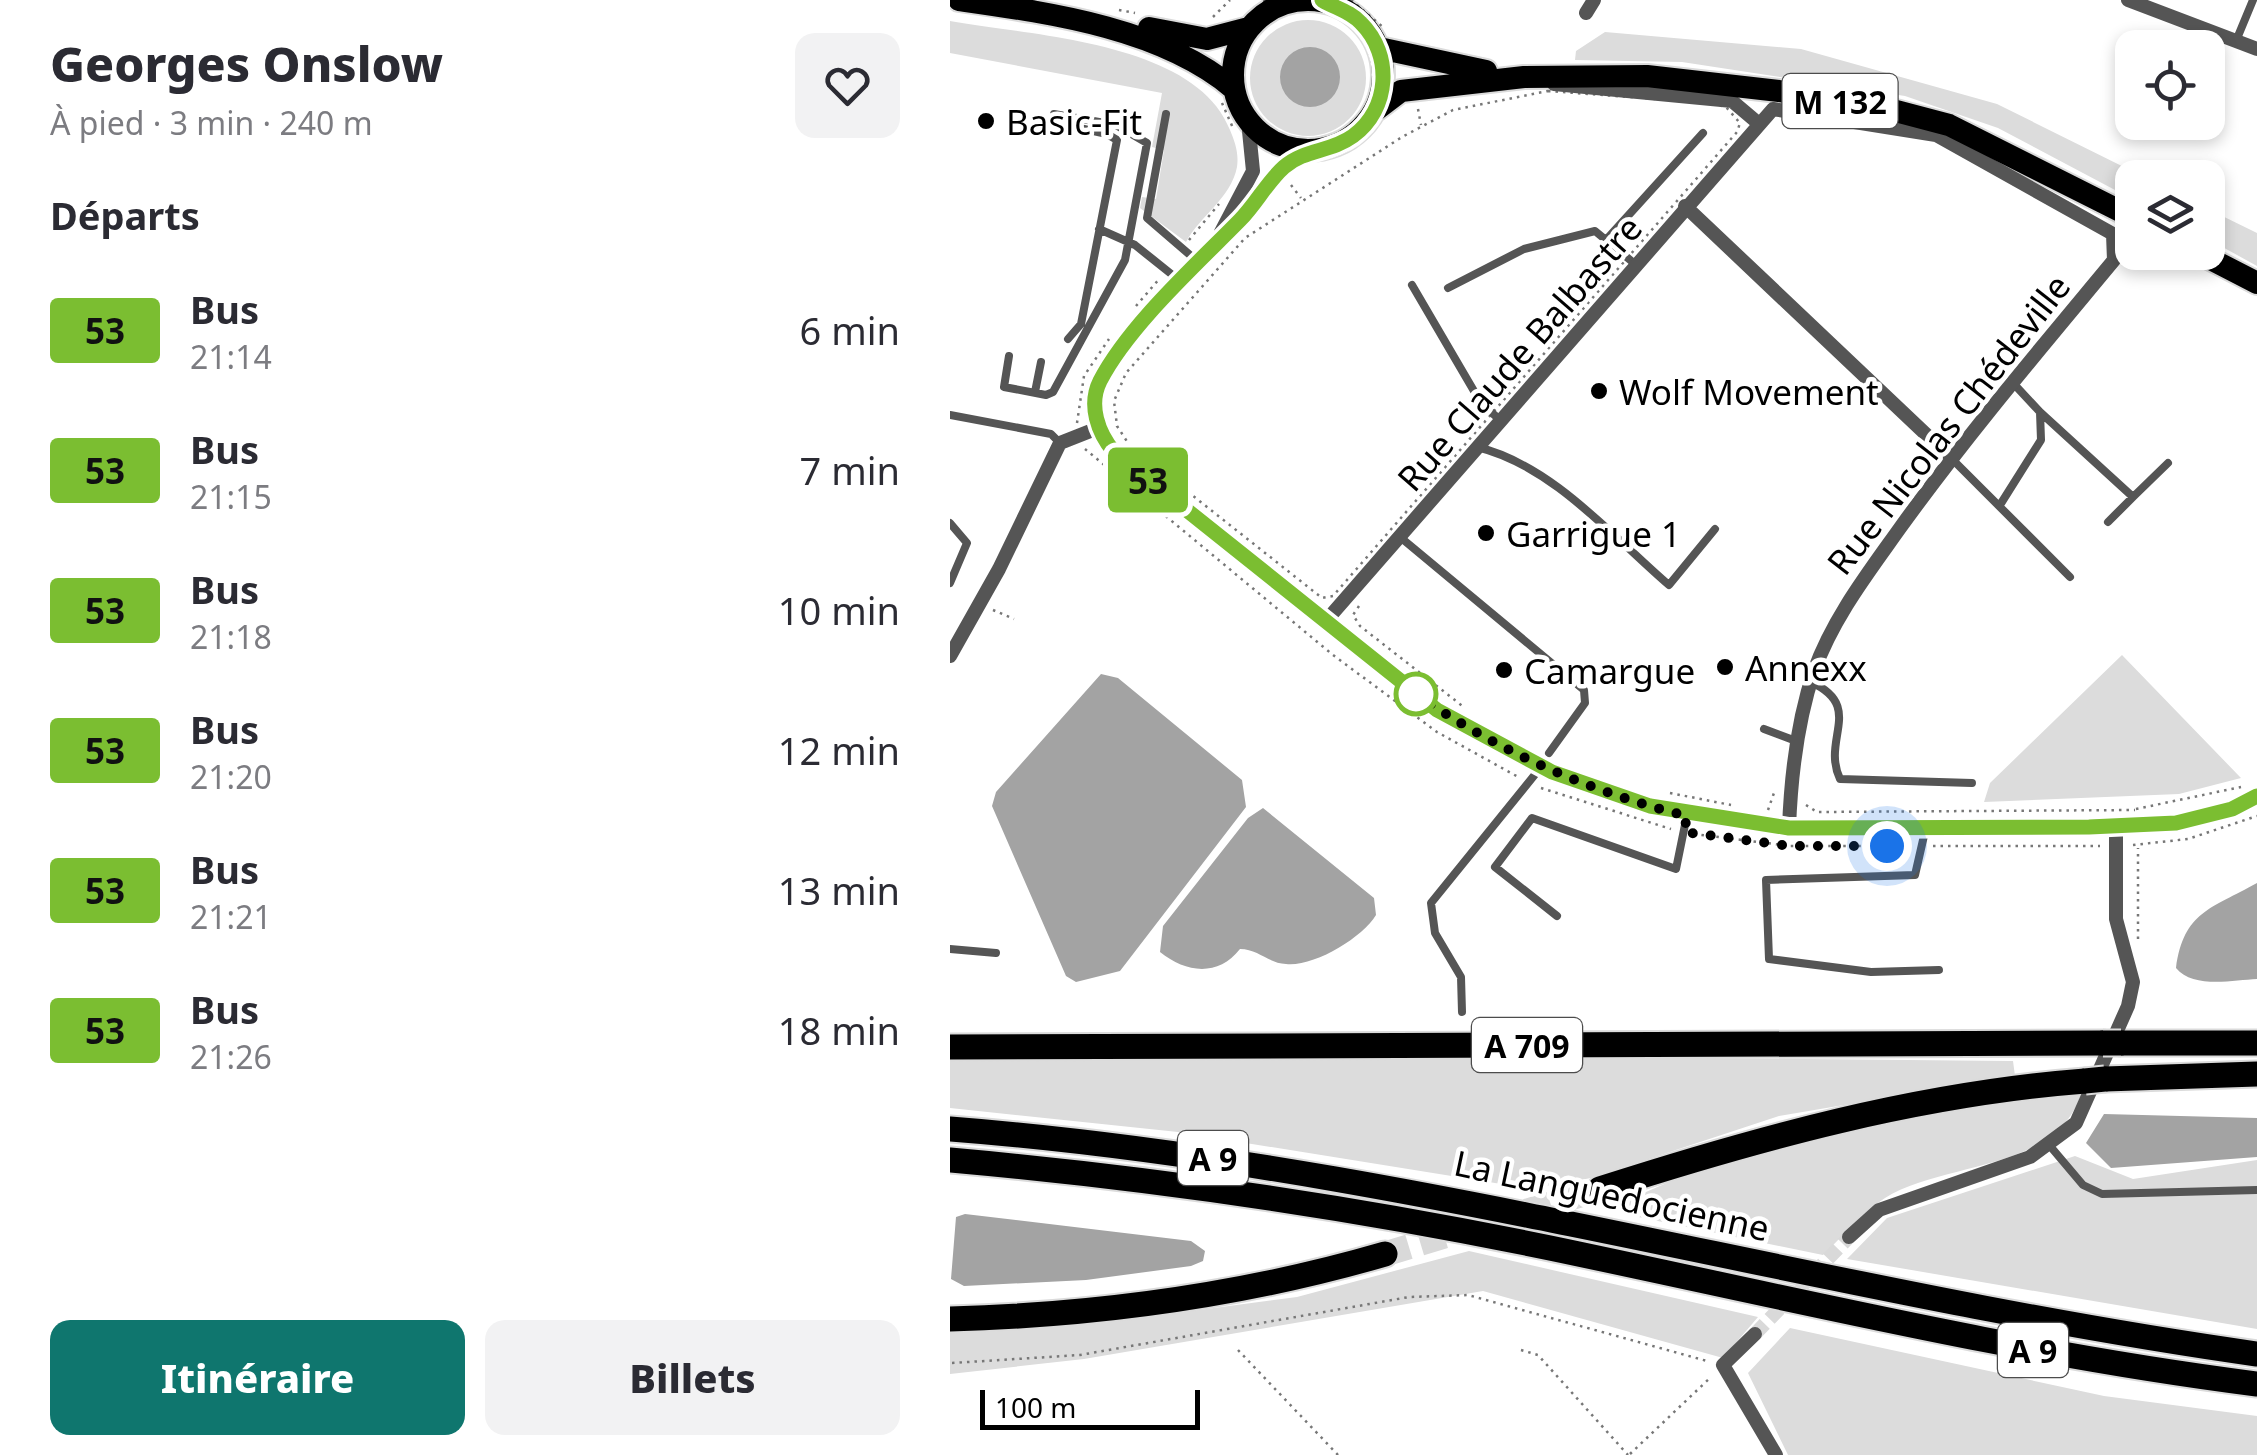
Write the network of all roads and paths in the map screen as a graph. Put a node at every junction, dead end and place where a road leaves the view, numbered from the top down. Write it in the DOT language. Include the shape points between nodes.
graph roads {
  1 [pos="959,0"];
  2 [pos="1351,0"];
  3 [pos="2128,0"];
  4 [pos="2253,0"];
  5 [pos="1323,1"];
  6 [pos="1368,10"];
  7 [pos="1262,14"];
  8 [pos="1091,22"];
  9 [pos="2236,41"];
  10 [pos="1378,48"];
  11 [pos="2257,50"];
  12 [pos="1524,77"];
  13 [pos="1225,89"];
  14 [pos="1376,110"];
  15 [pos="1166,114"];
  16 [pos="1758,123"];
  17 [pos="1242,130"];
  18 [pos="1703,133"];
  19 [pos="1309,150"];
  20 [pos="1223,198"];
  21 [pos="1685,206"];
  22 [pos="2115,209"];
  23 [pos="1099,229"];
  24 [pos="1218,237"];
  25 [pos="1606,240"];
  26 [pos="1128,242"];
  27 [pos="1182,250"];
  28 [pos="1632,260"];
  29 [pos="1197,261"];
  30 [pos="2225,266"];
  31 [pos="1166,270"];
  32 [pos="1180,281"];
  33 [pos="2257,283"];
  34 [pos="1412,285"];
  35 [pos="1448,288"];
  36 [pos="1134,308"];
  37 [pos="1112,335"];
  38 [pos="1068,339"];
  39 [pos="1009,356"];
  40 [pos="1041,362"];
  41 [pos="2012,383"];
  42 [pos="1036,392"];
  43 [pos="2040,412"];
  44 [pos="950,415"];
  45 [pos="1496,417"];
  46 [pos="1098,428"];
  47 [pos="1080,433"];
  48 [pos="1060,443"];
  49 [pos="1477,447"];
  50 [pos="1951,458"];
  51 [pos="2168,463"];
  52 [pos="2133,497"];
  53 [pos="2000,505"];
  54 [pos="2108,522"];
  55 [pos="950,523"];
  56 [pos="1715,529"];
  57 [pos="1400,537"];
  58 [pos="2070,576"];
  59 [pos="950,583"];
  60 [pos="980,604"];
  61 [pos="1358,607"];
  62 [pos="1353,614"];
  63 [pos="1014,619"];
  64 [pos="1325,622"];
  65 [pos="950,656"];
  66 [pos="1811,682"];
  67 [pos="1764,729"];
  68 [pos="1796,742"];
  69 [pos="1549,752"];
  70 [pos="1541,767"];
  71 [pos="1528,783"];
  72 [pos="1972,783"];
  73 [pos="2254,790"];
  74 [pos="2135,809"];
  75 [pos="1687,816"];
  76 [pos="2257,816"];
  77 [pos="2116,826"];
  78 [pos="1789,828"];
  79 [pos="1926,828"];
  80 [pos="1684,832"];
  81 [pos="1924,846"];
  82 [pos="2116,846"];
  83 [pos="1557,916"];
  84 [pos="950,949"];
  85 [pos="996,953"];
  86 [pos="1938,970"];
  87 [pos="1462,1012"];
  88 [pos="2257,1043"];
  89 [pos="950,1047"];
  90 [pos="2257,1074"];
  91 [pos="950,1129"];
  92 [pos="2050,1146"];
  93 [pos="950,1160"];
  94 [pos="1600,1188"];
  95 [pos="2257,1190"];
  96 [pos="1849,1237"];
  97 [pos="1386,1254"];
  98 [pos="950,1318"];
  99 [pos="1755,1334"];
  100 [pos="1238,1350"];
  101 [pos="1520,1350"];
  102 [pos="2257,1354"];
  103 [pos="952,1364"];
  104 [pos="1723,1366"];
  105 [pos="2257,1384"];
  106 [pos="1338,1455"];
  107 [pos="1629,1455"];
  108 [pos="1776,1455"];
  1 -- 8 [label="main road"];
  2 -- 6 [label="path"];
  3 -- 9 [label="street"];
  4 -- 9 [label="lane"];
  5 -- 7 [label="main road" via="1288,3"];
  5 -- 10 [label="main road" via="1358,19"];
  7 -- 8 [label="main road" via="1206,39"];
  7 -- 13 [label="main road" via="1238,50"];
  8 -- 13 [label="main road" via="1202,63"];
  9 -- 11 [label="street"];
  10 -- 12 [label="main road, M 132"];
  10 -- 14 [label="main road" via="1384,84"];
  12 -- 14 [label="main road, M 132" via="1401,90"];
  12 -- 16 [label="street" via="1568,88 1732,100"];
  12 -- 22 [label="main road, M 132" via="1647,76 1915,114 1997,146"];
  13 -- 17 [label="main road"];
  13 -- 17 [label="path"];
  14 -- 19 [label="main road" via="1352,137"];
  15 -- 27 [label="lane" via="1147,218"];
  16 -- 21 [label="street, Rue Claude Balbastre"];
  16 -- 41 [label="street, Rue Nicolas Chédeville" via="1773,109 1936,135 2114,234 2114,260"];
  17 -- 19 [label="main road"];
  17 -- 24 [label="street" via="1253,171"];
  18 -- 25 [label="lane"];
  19 -- 24 [label="street"];
  20 -- 27 [label="path"];
  21 -- 28 [label="street, Rue Claude Balbastre"];
  21 -- 50 [label="street"];
  23 -- 26 [label="lane"];
  23 -- 26 [label="lane" via="1116,140 1051,126 1054,114 1116,125 1146,143"];
  23 -- 38 [label="lane" via="1081,324"];
  24 -- 29 [label="street"];
  25 -- 28 [label="lane"];
  25 -- 35 [label="lane" via="1594,231 1571,234 1524,249"];
  26 -- 31 [label="lane"];
  26 -- 42 [label="lane" via="1125,260 1053,392"];
  27 -- 29 [label="lane"];
  28 -- 45 [label="street, Rue Claude Balbastre"];
  28 -- 45 [label="path"];
  28 -- 45 [label="path" via="1737,132 1737,115 1711,103 1548,90 1453,110 1245,238 1126,373 1114,401 1117,426 1130,446 1322,598 1333,596"];
  29 -- 32 [label="street"];
  30 -- 33 [label="main road"];
  31 -- 32 [label="lane"];
  31 -- 36 [label="path"];
  32 -- 46 [label="street" via="1100,382 1094,401"];
  34 -- 45 [label="lane" via="1481,404"];
  37 -- 47 [label="path" via="1084,376 1076,417"];
  39 -- 42 [label="lane" via="1004,387"];
  40 -- 42 [label="lane"];
  41 -- 43 [label="lane"];
  41 -- 50 [label="street, Rue Nicolas Chédeville"];
  43 -- 52 [label="lane"];
  43 -- 53 [label="lane" via="2041,440"];
  44 -- 48 [label="lane" via="1051,434"];
  45 -- 49 [label="street, Rue Claude Balbastre"];
  46 -- 47 [label="street"];
  46 -- 64 [label="street" via="1114,452"];
  47 -- 48 [label="street"];
  47 -- 71 [label="path" via="1097,464 1333,655 1438,732"];
  48 -- 60 [label="street"];
  49 -- 56 [label="lane" via="1507,456 1558,490 1669,585"];
  49 -- 57 [label="street, Rue Claude Balbastre"];
  50 -- 53 [label="lane"];
  50 -- 66 [label="street, Rue Nicolas Chédeville" via="1856,588"];
  51 -- 52 [label="lane"];
  52 -- 54 [label="lane"];
  53 -- 58 [label="lane"];
  55 -- 59 [label="lane" via="967,543"];
  57 -- 64 [label="street, Rue Claude Balbastre"];
  57 -- 69 [label="lane" via="1584,690 1585,703"];
  60 -- 63 [label="path"];
  60 -- 65 [label="street"];
  61 -- 62 [label="path"];
  64 -- 70 [label="street" via="1437,710"];
  66 -- 68 [label="street, Rue Nicolas Chédeville"];
  66 -- 72 [label="lane" via="1830,691 1842,712 1834,767 1840,779"];
  67 -- 68 [label="lane"];
  68 -- 78 [label="street, Rue Nicolas Chédeville"];
  70 -- 71 [label="lane"];
  70 -- 75 [label="street"];
  71 -- 80 [label="path"];
  71 -- 87 [label="lane" via="1432,903 1435,933 1461,976"];
  73 -- 74 [label="path"];
  73 -- 77 [label="street" via="2232,809 2176,823"];
  75 -- 78 [label="street"];
  75 -- 80 [label="lane"];
  76 -- 82 [label="path" via="2188,839"];
  77 -- 79 [label="street"];
  77 -- 82 [label="street"];
  78 -- 79 [label="street"];
  79 -- 81 [label="lane"];
  80 -- 81 [label="path" via="1790,846"];
  80 -- 83 [label="lane" via="1676,869 1532,818 1496,868"];
  81 -- 82 [label="path"];
  81 -- 86 [label="lane" via="1916,875 1766,880 1769,959 1871,972"];
  82 -- 92 [label="street" via="2116,919 2133,970 2128,1006 2076,1123"];
  84 -- 85 [label="lane"];
  88 -- 89 [label="highway, A 709"];
  90 -- 94 [label="highway" via="2002,1089 1863,1114"];
  91 -- 102 [label="highway, La Languedocienne / A 9" via="1390,1186 2033,1318"];
  92 -- 95 [label="lane" via="2083,1185 2102,1194"];
  92 -- 96 [label="street" via="1906,1197"];
  93 -- 105 [label="highway, La Languedocienne / A 9" via="1361,1212 2041,1351"];
  97 -- 98 [label="highway" via="1190,1297"];
  99 -- 104 [label="street"];
  100 -- 106 [label="path"];
  101 -- 107 [label="path" via="1538,1356"];
  103 -- 104 [label="path" via="1080,1355 1409,1297 1468,1295"];
  104 -- 107 [label="path"];
  104 -- 108 [label="street"];
}
